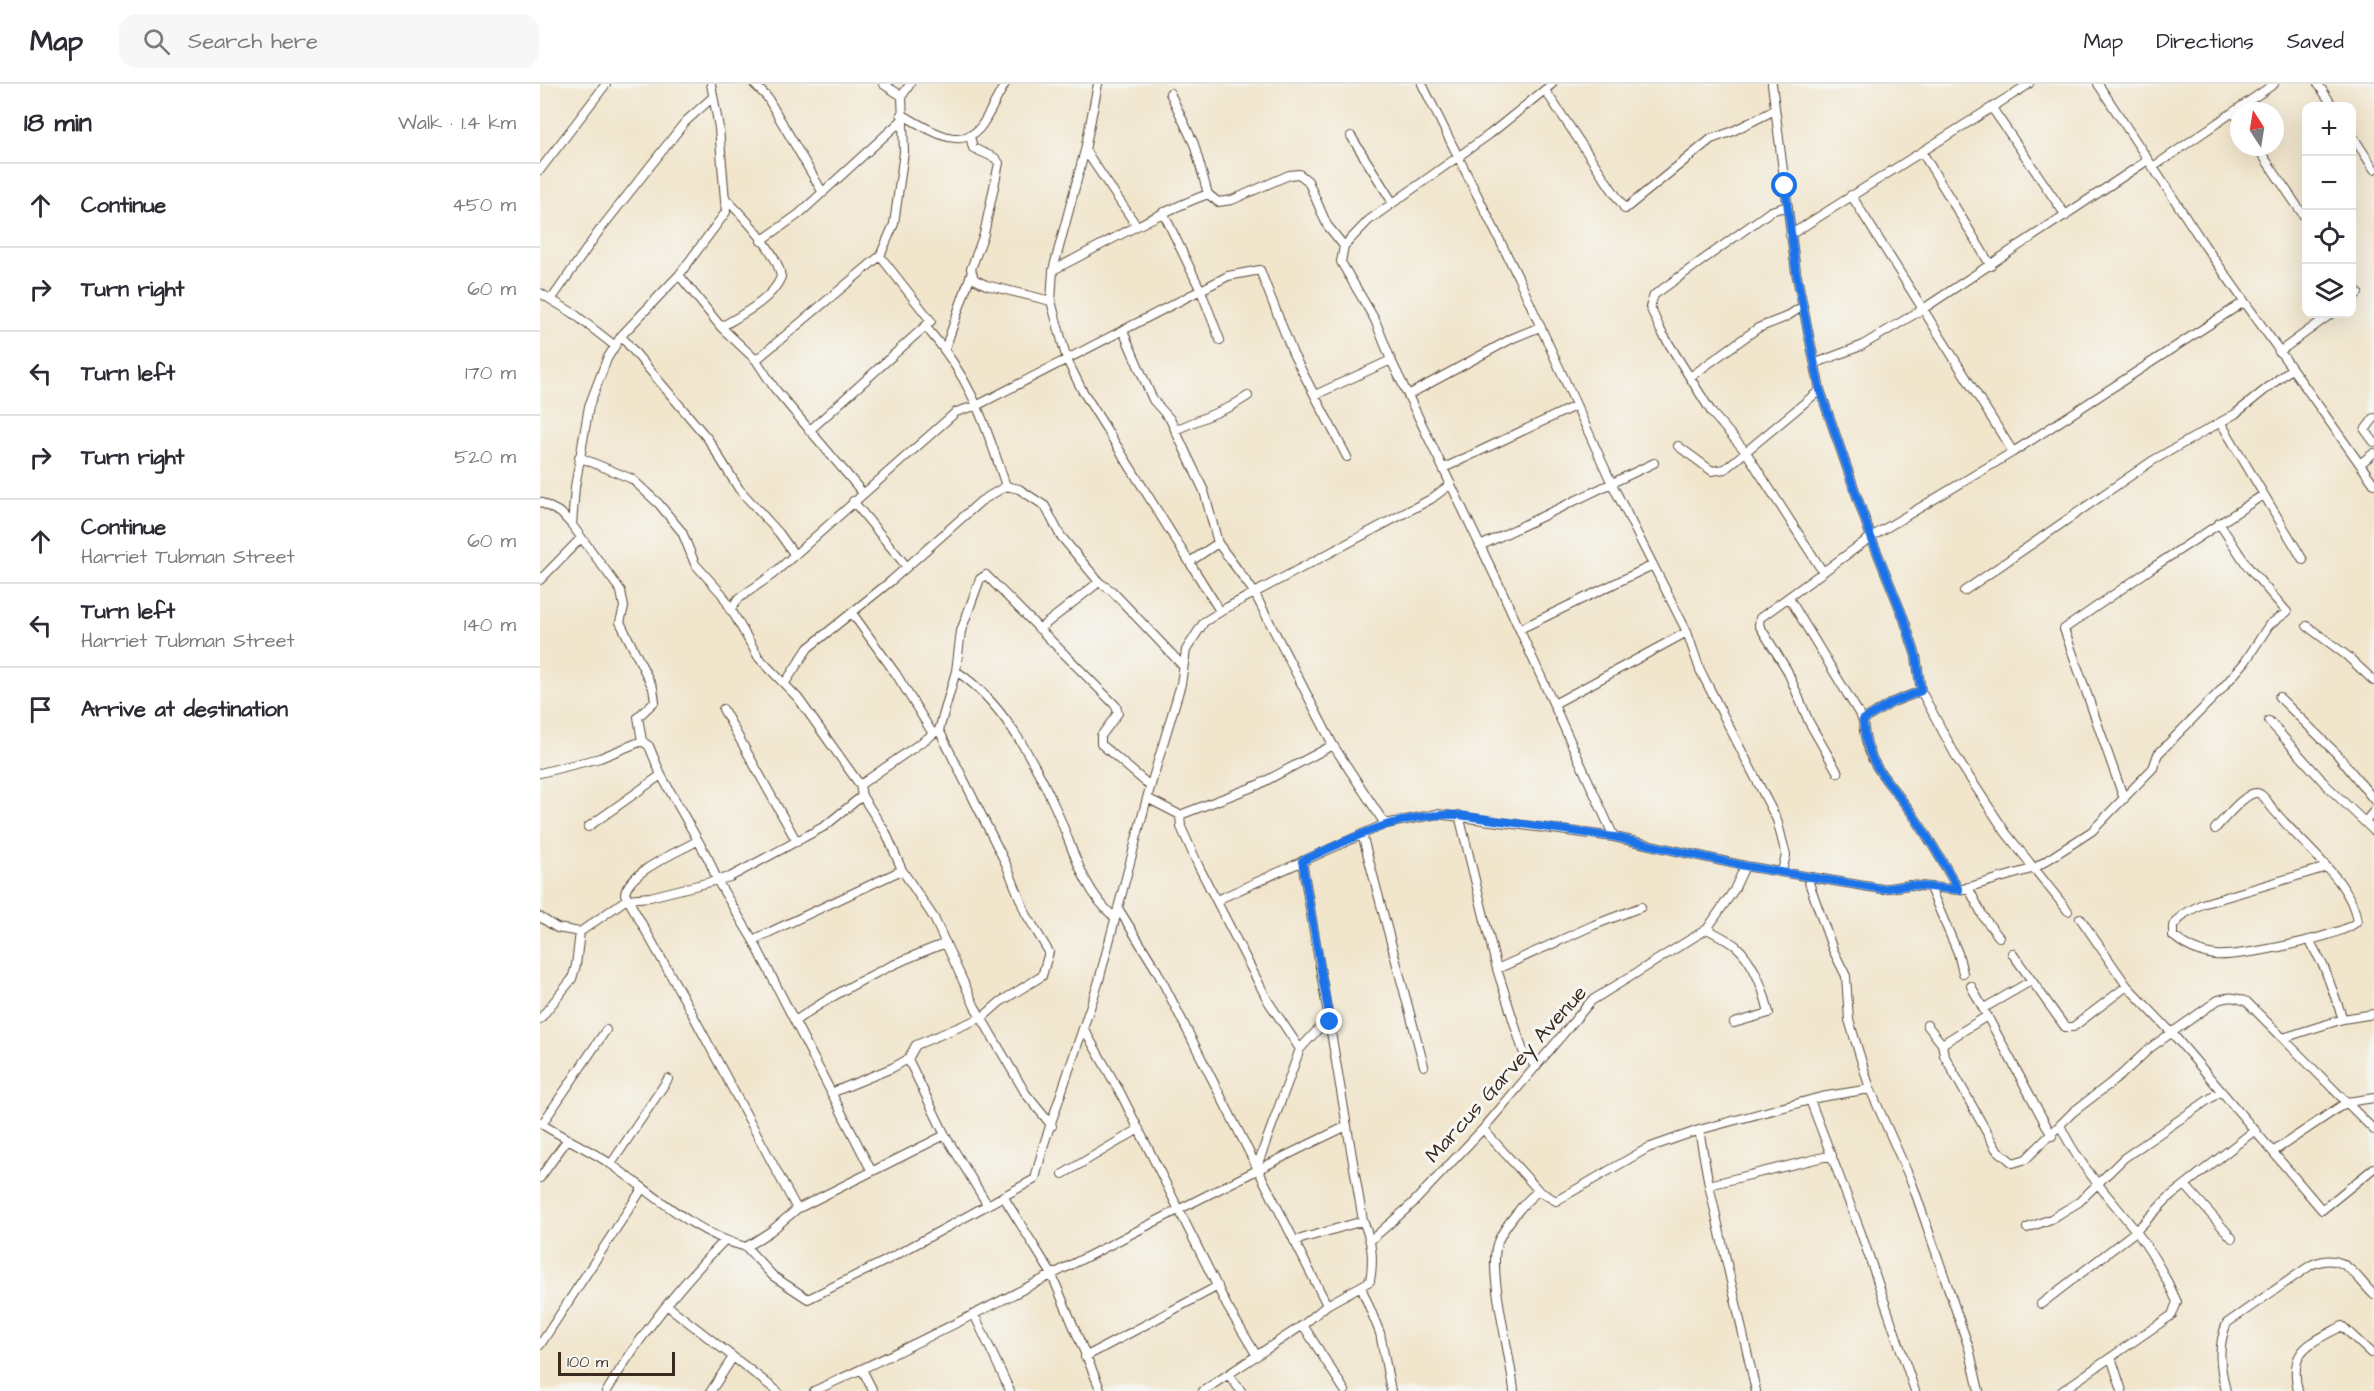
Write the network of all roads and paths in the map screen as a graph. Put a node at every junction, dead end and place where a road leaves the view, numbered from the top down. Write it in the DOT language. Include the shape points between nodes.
graph roads {
  1 [pos="606,84"];
  2 [pos="711,84"];
  3 [pos="754,84"];
  4 [pos="883,84"];
  5 [pos="910,84"];
  6 [pos="1005,84"];
  7 [pos="1098,84"];
  8 [pos="1422,84"];
  9 [pos="1773,84"];
  10 [pos="2030,84"];
  11 [pos="2098,84"];
  12 [pos="2274,84"];
  13 [pos="2318,84"];
  14 [pos="1549,87"];
  15 [pos="1170,93"];
  16 [pos="902,96"];
  17 [pos="713,97"];
  18 [pos="2248,102"];
  19 [pos="2330,102"];
  20 [pos="1992,108"];
  21 [pos="1775,110"];
  22 [pos="2230,114"];
  23 [pos="902,117"];
  24 [pos="970,136"];
  25 [pos="1351,136"];
  26 [pos="2356,141"];
  27 [pos="1085,150"];
  28 [pos="1922,152"];
  29 [pos="1459,155"];
  30 [pos="2263,156"];
  31 [pos="2151,164"];
  32 [pos="2374,169"];
  33 [pos="540,170"];
  34 [pos="823,193"];
  35 [pos="1208,194"];
  36 [pos="1851,195"];
  37 [pos="726,199"];
  38 [pos="1393,203"];
  39 [pos="1788,207"];
  40 [pos="1163,212"];
  41 [pos="2302,212"];
  42 [pos="2066,216"];
  43 [pos="1136,225"];
  44 [pos="1790,234"];
  45 [pos="761,241"];
  46 [pos="1344,246"];
  47 [pos="880,256"];
  48 [pos="1991,266"];
  49 [pos="1053,270"];
  50 [pos="972,274"];
  51 [pos="679,275"];
  52 [pos="1201,291"];
  53 [pos="540,293"];
  54 [pos="551,300"];
  55 [pos="1051,301"];
  56 [pos="2244,302"];
  57 [pos="1803,306"];
  58 [pos="1923,309"];
  59 [pos="2326,318"];
  60 [pos="721,327"];
  61 [pos="926,327"];
  62 [pos="1540,327"];
  63 [pos="1123,331"];
  64 [pos="621,336"];
  65 [pos="1220,340"];
  66 [pos="615,346"];
  67 [pos="945,349"];
  68 [pos="2279,352"];
  69 [pos="756,360"];
  70 [pos="1067,360"];
  71 [pos="1391,360"];
  72 [pos="1816,363"];
  73 [pos="2291,369"];
  74 [pos="1690,377"];
  75 [pos="1820,390"];
  76 [pos="1315,395"];
  77 [pos="1408,395"];
  78 [pos="1248,396"];
  79 [pos="978,405"];
  80 [pos="1575,406"];
  81 [pos="2374,418"];
  82 [pos="2221,423"];
  83 [pos="1175,430"];
  84 [pos="809,431"];
  85 [pos="2374,442"];
  86 [pos="1678,446"];
  87 [pos="1746,452"];
  88 [pos="2013,452"];
  89 [pos="2374,453"];
  90 [pos="579,457"];
  91 [pos="1347,457"];
  92 [pos="1654,463"];
  93 [pos="2361,463"];
  94 [pos="1444,468"];
  95 [pos="2374,483"];
  96 [pos="1451,484"];
  97 [pos="1612,484"];
  98 [pos="1006,486"];
  99 [pos="862,492"];
  100 [pos="2264,495"];
  101 [pos="853,501"];
  102 [pos="540,502"];
  103 [pos="2219,523"];
  104 [pos="572,525"];
  105 [pos="1871,537"];
  106 [pos="581,538"];
  107 [pos="1218,543"];
  108 [pos="1480,546"];
  109 [pos="794,554"];
  110 [pos="2303,560"];
  111 [pos="1191,561"];
  112 [pos="1652,566"];
  113 [pos="907,567"];
  114 [pos="1823,572"];
  115 [pos="540,580"];
  116 [pos="1099,582"];
  117 [pos="1964,591"];
  118 [pos="1254,592"];
  119 [pos="1789,598"];
  120 [pos="730,610"];
  121 [pos="1220,611"];
  122 [pos="852,613"];
  123 [pos="2307,626"];
  124 [pos="1039,628"];
  125 [pos="1520,629"];
  126 [pos="1687,632"];
  127 [pos="1182,665"];
  128 [pos="956,671"];
  129 [pos="2374,681"];
  130 [pos="785,683"];
  131 [pos="1921,691"];
  132 [pos="2279,697"];
  133 [pos="1554,704"];
  134 [pos="723,709"];
  135 [pos="1863,720"];
  136 [pos="2269,721"];
  137 [pos="936,732"];
  138 [pos="642,741"];
  139 [pos="1334,745"];
  140 [pos="540,773"];
  141 [pos="1838,773"];
  142 [pos="661,775"];
  143 [pos="860,785"];
  144 [pos="1150,786"];
  145 [pos="862,796"];
  146 [pos="1147,798"];
  147 [pos="2124,799"];
  148 [pos="2374,800"];
  149 [pos="2374,811"];
  150 [pos="1180,815"];
  151 [pos="1459,815"];
  152 [pos="2365,822"];
  153 [pos="1385,824"];
  154 [pos="588,827"];
  155 [pos="2215,829"];
  156 [pos="2374,831"];
  157 [pos="1362,834"];
  158 [pos="1614,837"];
  159 [pos="697,841"];
  160 [pos="796,842"];
  161 [pos="1302,861"];
  162 [pos="1745,866"];
  163 [pos="2035,867"];
  164 [pos="2327,867"];
  165 [pos="902,870"];
  166 [pos="1782,871"];
  167 [pos="1807,877"];
  168 [pos="718,882"];
  169 [pos="1968,887"];
  170 [pos="1930,888"];
  171 [pos="1959,890"];
  172 [pos="627,899"];
  173 [pos="1217,900"];
  174 [pos="1641,907"];
  175 [pos="1118,908"];
  176 [pos="2068,911"];
  177 [pos="540,917"];
  178 [pos="1115,918"];
  179 [pos="2080,918"];
  180 [pos="1707,929"];
  181 [pos="580,932"];
  182 [pos="1999,937"];
  183 [pos="753,940"];
  184 [pos="2309,940"];
  185 [pos="946,943"];
  186 [pos="2012,953"];
  187 [pos="1497,969"];
  188 [pos="1963,973"];
  189 [pos="2031,981"];
  190 [pos="1971,986"];
  191 [pos="2127,986"];
  192 [pos="1986,1012"];
  193 [pos="2374,1014"];
  194 [pos="541,1017"];
  195 [pos="983,1017"];
  196 [pos="2343,1019"];
  197 [pos="795,1021"];
  198 [pos="1330,1022"];
  199 [pos="1734,1023"];
  200 [pos="1927,1024"];
  201 [pos="1084,1029"];
  202 [pos="606,1030"];
  203 [pos="2172,1033"];
  204 [pos="2283,1038"];
  205 [pos="1942,1044"];
  206 [pos="1300,1049"];
  207 [pos="908,1059"];
  208 [pos="1424,1066"];
  209 [pos="1536,1067"];
  210 [pos="668,1079"];
  211 [pos="1870,1089"];
  212 [pos="2221,1091"];
  213 [pos="831,1093"];
  214 [pos="2374,1098"];
  215 [pos="1810,1100"];
  216 [pos="2347,1102"];
  217 [pos="541,1123"];
  218 [pos="2060,1125"];
  219 [pos="1052,1126"];
  220 [pos="1347,1126"];
  221 [pos="1139,1129"];
  222 [pos="1483,1129"];
  223 [pos="1699,1130"];
  224 [pos="2255,1130"];
  225 [pos="2374,1130"];
  226 [pos="945,1135"];
  227 [pos="2052,1136"];
  228 [pos="567,1140"];
  229 [pos="2274,1151"];
  230 [pos="1832,1155"];
  231 [pos="611,1164"];
  232 [pos="2374,1168"];
  233 [pos="1256,1169"];
  234 [pos="871,1170"];
  235 [pos="1063,1174"];
  236 [pos="540,1179"];
  237 [pos="2097,1184"];
  238 [pos="1709,1185"];
  239 [pos="2186,1185"];
  240 [pos="642,1189"];
  241 [pos="1539,1191"];
  242 [pos="1003,1196"];
  243 [pos="987,1204"];
  244 [pos="796,1209"];
  245 [pos="1180,1209"];
  246 [pos="1363,1221"];
  247 [pos="2027,1228"];
  248 [pos="2136,1231"];
  249 [pos="2232,1238"];
  250 [pos="1371,1240"];
  251 [pos="724,1241"];
  252 [pos="1294,1241"];
  253 [pos="746,1247"];
  254 [pos="1051,1274"];
  255 [pos="1218,1286"];
  256 [pos="1361,1287"];
  257 [pos="2374,1295"];
  258 [pos="2041,1304"];
  259 [pos="1327,1305"];
  260 [pos="669,1307"];
  261 [pos="974,1314"];
  262 [pos="1303,1325"];
  263 [pos="540,1345"];
  264 [pos="2371,1353"];
  265 [pos="1257,1356"];
  266 [pos="733,1357"];
  267 [pos="1085,1357"];
  268 [pos="2111,1358"];
  269 [pos="862,1369"];
  270 [pos="1229,1375"];
  271 [pos="1008,1390"];
  272 [pos="607,1391"];
  273 [pos="711,1391"];
  274 [pos="777,1391"];
  275 [pos="814,1391"];
  276 [pos="873,1391"];
  277 [pos="1101,1391"];
  278 [pos="1203,1391"];
  279 [pos="1241,1391"];
  280 [pos="1345,1391"];
  281 [pos="1391,1391"];
  282 [pos="1514,1391"];
  283 [pos="1756,1391"];
  284 [pos="1915,1391"];
  285 [pos="1978,1391"];
  286 [pos="2062,1391"];
  287 [pos="2122,1391"];
  288 [pos="2226,1391"];
  289 [pos="2298,1391"];
  1 -- 33 [label="street"];
  2 -- 17 [label="street"];
  3 -- 34 [label="street" via="767,97"];
  4 -- 16 [label="street"];
  5 -- 16 [label="street"];
  6 -- 24 [label="street" via="983,124"];
  7 -- 27 [label="street"];
  8 -- 29 [label="street"];
  9 -- 21 [label="street"];
  10 -- 20 [label="street"];
  11 -- 31 [label="street"];
  12 -- 18 [label="street"];
  13 -- 19 [label="street"];
  14 -- 21 [label="street" via="1625,209 1711,139"];
  14 -- 29 [label="street"];
  15 -- 35 [label="street" via="1194,144"];
  16 -- 23 [label="street"];
  17 -- 37 [label="street"];
  17 -- 54 [label="street" via="684,122"];
  20 -- 28 [label="street"];
  20 -- 42 [label="street"];
  21 -- 39 [label="street"];
  22 -- 31 [label="street"];
  23 -- 24 [label="street" via="947,138"];
  23 -- 34 [label="street"];
  23 -- 47 [label="street" via="904,152 894,224"];
  24 -- 50 [label="street" via="973,148 999,163"];
  25 -- 38 [label="street"];
  26 -- 32 [label="street"];
  27 -- 43 [label="street"];
  27 -- 49 [label="street"];
  28 -- 36 [label="street"];
  28 -- 48 [label="street"];
  29 -- 38 [label="street"];
  29 -- 62 [label="street"];
  30 -- 41 [label="street"];
  31 -- 42 [label="street"];
  31 -- 56 [label="street"];
  34 -- 45 [label="street"];
  35 -- 40 [label="street"];
  35 -- 46 [label="street" via="1218,202 1226,201 1299,174 1308,181 1328,225"];
  36 -- 44 [label="street"];
  36 -- 58 [label="street"];
  37 -- 45 [label="street"];
  37 -- 51 [label="street" via="724,215"];
  38 -- 46 [label="street" via="1369,220"];
  39 -- 44 [label="street"];
  39 -- 74 [label="street" via="1771,211 1654,296 1650,307 1653,316"];
  40 -- 43 [label="street"];
  40 -- 52 [label="street"];
  42 -- 48 [label="street"];
  43 -- 49 [label="street"];
  44 -- 57 [label="street"];
  45 -- 60 [label="street" via="780,268 778,284"];
  46 -- 71 [label="street" via="1344,269 1375,320"];
  47 -- 61 [label="street" via="931,319"];
  47 -- 69 [label="street"];
  48 -- 58 [label="street"];
  49 -- 55 [label="street"];
  50 -- 55 [label="street" via="986,285"];
  50 -- 67 [label="street"];
  51 -- 60 [label="street"];
  51 -- 64 [label="street"];
  52 -- 63 [label="street"];
  52 -- 65 [label="street"];
  52 -- 76 [label="street" via="1228,276 1260,270 1293,354"];
  53 -- 54 [label="street"];
  54 -- 66 [label="street"];
  55 -- 70 [label="street"];
  56 -- 68 [label="street"];
  56 -- 88 [label="street"];
  57 -- 72 [label="street"];
  57 -- 74 [label="street" via="1758,328"];
  58 -- 72 [label="street" via="1861,346"];
  58 -- 88 [label="street"];
  59 -- 68 [label="street"];
  60 -- 69 [label="street"];
  61 -- 67 [label="street"];
  61 -- 84 [label="street"];
  62 -- 77 [label="street"];
  62 -- 80 [label="street"];
  63 -- 70 [label="street"];
  63 -- 83 [label="street" via="1153,400"];
  64 -- 66 [label="street"];
  64 -- 109 [label="street" via="708,439 739,489"];
  66 -- 90 [label="street" via="596,382"];
  67 -- 79 [label="street"];
  68 -- 73 [label="street"];
  69 -- 84 [label="street"];
  70 -- 79 [label="street"];
  70 -- 111 [label="street"];
  71 -- 76 [label="street"];
  71 -- 77 [label="street"];
  72 -- 75 [label="street"];
  73 -- 82 [label="street"];
  73 -- 93 [label="street"];
  74 -- 87 [label="street" via="1712,413"];
  75 -- 87 [label="street"];
  75 -- 105 [label="street"];
  76 -- 91 [label="street"];
  77 -- 94 [label="street"];
  78 -- 83 [label="street"];
  79 -- 98 [label="street"];
  79 -- 99 [label="street" via="956,412"];
  80 -- 94 [label="street"];
  80 -- 97 [label="street"];
  81 -- 85 [label="street" via="2365,430"];
  82 -- 100 [label="street"];
  82 -- 117 [label="street" via="2152,461"];
  83 -- 107 [label="street" via="1203,491"];
  84 -- 99 [label="street"];
  86 -- 87 [label="street" via="1712,471 1725,469"];
  87 -- 114 [label="street"];
  88 -- 105 [label="street"];
  89 -- 93 [label="street"];
  90 -- 104 [label="street"];
  90 -- 120 [label="street" via="632,479 659,504 682,531 695,564 722,594"];
  92 -- 97 [label="street"];
  93 -- 95 [label="street"];
  94 -- 96 [label="street"];
  96 -- 108 [label="street"];
  96 -- 118 [label="street" via="1431,499"];
  97 -- 108 [label="street"];
  97 -- 112 [label="street"];
  98 -- 113 [label="street" via="981,501"];
  98 -- 116 [label="street" via="1019,489 1045,506 1060,535"];
  99 -- 101 [label="street"];
  100 -- 103 [label="street"];
  100 -- 110 [label="street"];
  101 -- 109 [label="street"];
  101 -- 113 [label="street"];
  102 -- 104 [label="street" via="561,513"];
  103 -- 147 [label="street" via="2248,567 2287,612 2269,625 2245,663 2158,754 2153,768"];
  103 -- 147 [label="street" via="2064,629"];
  104 -- 106 [label="street"];
  105 -- 114 [label="street"];
  105 -- 131 [label="street" via="1907,628"];
  106 -- 115 [label="street"];
  106 -- 138 [label="street" via="621,591 624,607 620,622 653,688 655,701 638,717"];
  107 -- 111 [label="street"];
  107 -- 118 [label="street"];
  108 -- 125 [label="street"];
  109 -- 120 [label="street" via="738,599"];
  111 -- 121 [label="street"];
  112 -- 125 [label="street"];
  112 -- 126 [label="street"];
  113 -- 122 [label="street"];
  114 -- 119 [label="street"];
  116 -- 124 [label="street"];
  116 -- 127 [label="street"];
  118 -- 121 [label="street"];
  118 -- 139 [label="street"];
  119 -- 135 [label="street"];
  119 -- 141 [label="street" via="1760,618 1759,625 1787,670 1809,722"];
  120 -- 130 [label="street" via="759,658"];
  121 -- 127 [label="street" via="1195,632"];
  122 -- 130 [label="street" via="808,648"];
  122 -- 137 [label="street"];
  123 -- 129 [label="street"];
  124 -- 128 [label="street" via="986,575 980,579 961,631"];
  124 -- 144 [label="street" via="1116,706 1118,713 1101,736 1101,744"];
  125 -- 133 [label="street"];
  126 -- 133 [label="street"];
  126 -- 166 [label="street" via="1700,670 1777,820 1786,855"];
  127 -- 144 [label="street" via="1178,694"];
  128 -- 137 [label="street"];
  128 -- 178 [label="street" via="974,682 1004,715 1055,807 1082,875 1096,900"];
  130 -- 143 [label="street"];
  131 -- 135 [label="street"];
  131 -- 163 [label="street" via="1958,760 2006,832"];
  132 -- 148 [label="street" via="2337,754"];
  133 -- 158 [label="street"];
  134 -- 160 [label="street"];
  135 -- 171 [label="street" via="1864,738 1873,764 1913,814"];
  136 -- 152 [label="street"];
  137 -- 143 [label="street"];
  137 -- 195 [label="street" via="1048,952 1042,976"];
  138 -- 140 [label="street" via="600,758"];
  138 -- 142 [label="street" via="649,746"];
  139 -- 150 [label="street" via="1258,785"];
  139 -- 153 [label="street"];
  142 -- 154 [label="street"];
  142 -- 159 [label="street"];
  143 -- 145 [label="street"];
  144 -- 146 [label="street"];
  145 -- 160 [label="street" via="825,826"];
  145 -- 165 [label="street" via="886,833"];
  146 -- 150 [label="street"];
  146 -- 175 [label="street"];
  147 -- 163 [label="street" via="2092,831"];
  149 -- 152 [label="street"];
  150 -- 173 [label="street" via="1181,827"];
  151 -- 153 [label="street" via="1437,814"];
  151 -- 158 [label="street"];
  151 -- 187 [label="street"];
  152 -- 156 [label="street"];
  153 -- 157 [label="street"];
  155 -- 164 [label="street" via="2247,796 2262,794"];
  157 -- 161 [label="street"];
  157 -- 208 [label="street"];
  158 -- 162 [label="street"];
  159 -- 168 [label="street"];
  159 -- 172 [label="street" via="635,876 626,886"];
  160 -- 168 [label="street"];
  161 -- 173 [label="street"];
  161 -- 198 [label="street"];
  162 -- 166 [label="street"];
  162 -- 180 [label="street, Marcus Garvey Avenue"];
  163 -- 169 [label="street"];
  163 -- 176 [label="street"];
  164 -- 184 [label="street" via="2352,902 2357,921 2349,929"];
  164 -- 184 [label="street" via="2202,904 2173,926 2174,936 2187,947 2215,955"];
  165 -- 183 [label="street"];
  165 -- 185 [label="street"];
  166 -- 167 [label="street"];
  167 -- 170 [label="street" via="1882,889 1910,885"];
  167 -- 211 [label="street" via="1846,975 1849,1020"];
  168 -- 172 [label="street"];
  168 -- 183 [label="street"];
  169 -- 171 [label="street"];
  169 -- 182 [label="street"];
  170 -- 171 [label="street"];
  170 -- 188 [label="street"];
  172 -- 181 [label="street"];
  172 -- 244 [label="street"];
  173 -- 206 [label="street" via="1268,1000"];
  174 -- 187 [label="street"];
  175 -- 178 [label="street"];
  175 -- 233 [label="street" via="1158,971"];
  177 -- 181 [label="street" via="557,927"];
  178 -- 201 [label="street"];
  179 -- 191 [label="street"];
  180 -- 199 [label="street" via="1736,947 1764,992 1769,1013"];
  180 -- 209 [label="street, Marcus Garvey Avenue" via="1591,1001"];
  181 -- 194 [label="street" via="572,980"];
  183 -- 197 [label="street"];
  184 -- 196 [label="street" via="2324,967"];
  185 -- 195 [label="street"];
  185 -- 197 [label="street" via="833,994"];
  186 -- 189 [label="street"];
  187 -- 209 [label="street" via="1523,1051"];
  189 -- 191 [label="street" via="2065,1028 2073,1027"];
  189 -- 192 [label="street"];
  190 -- 192 [label="street"];
  191 -- 203 [label="street"];
  192 -- 205 [label="street"];
  192 -- 227 [label="street"];
  193 -- 196 [label="street"];
  195 -- 207 [label="street" via="916,1045"];
  195 -- 219 [label="street" via="1026,1094"];
  196 -- 204 [label="street"];
  197 -- 213 [label="street"];
  198 -- 206 [label="street" via="1321,1026"];
  198 -- 220 [label="street"];
  200 -- 205 [label="street"];
  201 -- 219 [label="street"];
  201 -- 221 [label="street"];
  202 -- 217 [label="street"];
  203 -- 204 [label="street" via="2218,1000 2237,997"];
  203 -- 212 [label="street"];
  203 -- 218 [label="street"];
  204 -- 216 [label="street"];
  205 -- 227 [label="street" via="1944,1055 2003,1157 2013,1163 2026,1159"];
  206 -- 233 [label="street"];
  207 -- 213 [label="street"];
  207 -- 226 [label="street"];
  209 -- 222 [label="street, Marcus Garvey Avenue"];
  210 -- 231 [label="street"];
  211 -- 215 [label="street"];
  211 -- 285 [label="street" via="1912,1183 1969,1348"];
  212 -- 224 [label="street"];
  212 -- 237 [label="street" via="2124,1158"];
  213 -- 234 [label="street"];
  214 -- 216 [label="street"];
  215 -- 223 [label="street"];
  215 -- 230 [label="street"];
  216 -- 225 [label="street"];
  216 -- 229 [label="street"];
  217 -- 228 [label="street"];
  218 -- 227 [label="street"];
  218 -- 237 [label="street"];
  219 -- 242 [label="street" via="1035,1179"];
  220 -- 233 [label="street"];
  220 -- 246 [label="street"];
  221 -- 235 [label="street"];
  221 -- 245 [label="street"];
  222 -- 241 [label="street"];
  222 -- 250 [label="street, Marcus Garvey Avenue" via="1412,1204"];
  223 -- 238 [label="street"];
  223 -- 241 [label="street" via="1648,1148 1556,1201"];
  224 -- 229 [label="street"];
  224 -- 239 [label="street"];
  226 -- 234 [label="street"];
  226 -- 243 [label="street"];
  228 -- 231 [label="street"];
  228 -- 236 [label="street"];
  229 -- 232 [label="street" via="2322,1209"];
  230 -- 238 [label="street"];
  230 -- 284 [label="street"];
  231 -- 240 [label="street"];
  233 -- 245 [label="street"];
  233 -- 252 [label="street"];
  234 -- 244 [label="street"];
  237 -- 247 [label="street" via="2079,1203"];
  237 -- 248 [label="street"];
  238 -- 283 [label="street"];
  239 -- 248 [label="street"];
  239 -- 249 [label="street"];
  240 -- 251 [label="street"];
  240 -- 263 [label="street"];
  241 -- 282 [label="street" via="1528,1198 1497,1244 1498,1292"];
  242 -- 243 [label="street"];
  242 -- 254 [label="street"];
  243 -- 253 [label="street" via="808,1299 773,1276"];
  244 -- 253 [label="street"];
  245 -- 254 [label="street"];
  245 -- 255 [label="street"];
  246 -- 250 [label="street"];
  246 -- 252 [label="street"];
  248 -- 258 [label="street"];
  248 -- 268 [label="street" via="2164,1273 2177,1302 2172,1315"];
  250 -- 256 [label="street" via="1370,1281"];
  251 -- 253 [label="street"];
  251 -- 260 [label="street"];
  252 -- 259 [label="street"];
  254 -- 261 [label="street"];
  254 -- 267 [label="street"];
  255 -- 265 [label="street"];
  255 -- 267 [label="street"];
  256 -- 259 [label="street"];
  256 -- 281 [label="street" via="1380,1333"];
  257 -- 288 [label="street" via="2339,1260 2325,1258 2311,1265 2227,1323 2220,1338 2220,1366"];
  259 -- 262 [label="street"];
  260 -- 266 [label="street"];
  260 -- 272 [label="street" via="634,1349"];
  261 -- 269 [label="street"];
  261 -- 271 [label="street"];
  262 -- 265 [label="street"];
  262 -- 280 [label="street"];
  264 -- 289 [label="street" via="2342,1326 2304,1347 2294,1371"];
  265 -- 270 [label="street"];
  266 -- 273 [label="street"];
  266 -- 274 [label="street"];
  267 -- 277 [label="street"];
  268 -- 286 [label="street"];
  268 -- 287 [label="street"];
  269 -- 275 [label="street"];
  269 -- 276 [label="street"];
  270 -- 278 [label="street"];
  270 -- 279 [label="street"];
}
